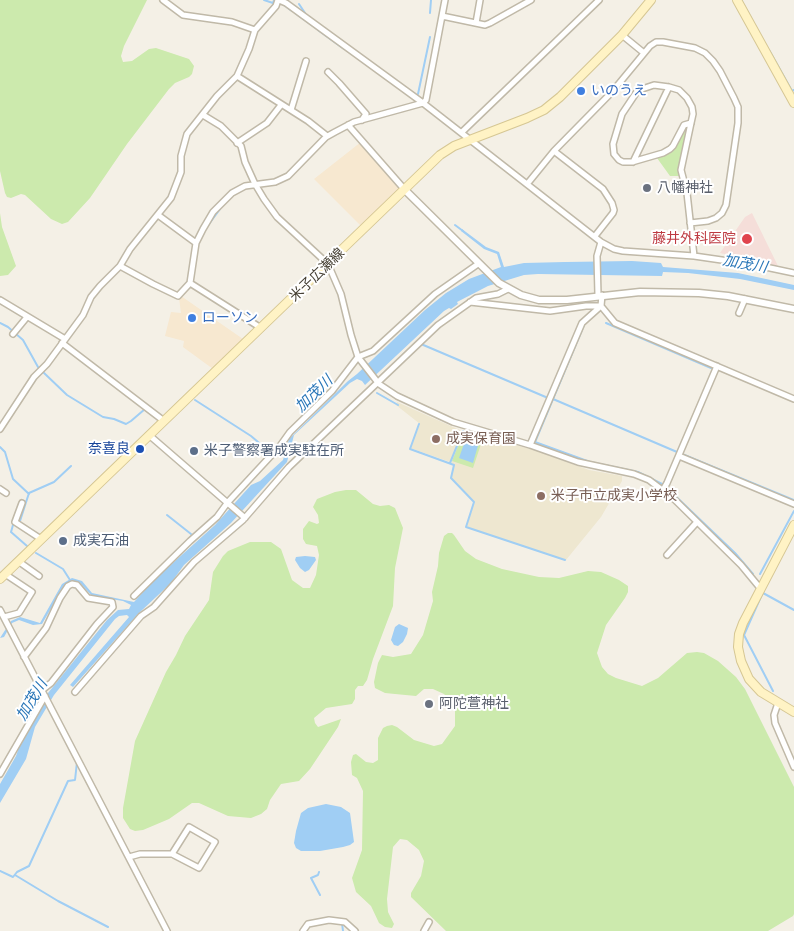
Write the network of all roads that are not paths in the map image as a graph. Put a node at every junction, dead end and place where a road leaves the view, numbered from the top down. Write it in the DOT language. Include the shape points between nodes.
graph roads {
  1 [pos="163,0"];
  2 [pos="278,0"];
  3 [pos="444,0"];
  4 [pos="480,0"];
  5 [pos="531,0"];
  6 [pos="599,0"];
  7 [pos="651,0"];
  8 [pos="737,0"];
  9 [pos="442,16"];
  10 [pos="476,23"];
  11 [pos="255,30"];
  12 [pos="622,35"];
  13 [pos="644,53"];
  14 [pos="306,60"];
  15 [pos="328,72"];
  16 [pos="237,76"];
  17 [pos="669,87"];
  18 [pos="793,98"];
  19 [pos="423,103"];
  20 [pos="281,105"];
  21 [pos="291,110"];
  22 [pos="203,115"];
  23 [pos="362,120"];
  24 [pos="691,123"];
  25 [pos="348,125"];
  26 [pos="462,132"];
  27 [pos="327,136"];
  28 [pos="471,140"];
  29 [pos="237,143"];
  30 [pos="554,151"];
  31 [pos="633,162"];
  32 [pos="528,183"];
  33 [pos="255,184"];
  34 [pos="405,190"];
  35 [pos="158,215"];
  36 [pos="690,223"];
  37 [pos="594,236"];
  38 [pos="601,242"];
  39 [pos="196,243"];
  40 [pos="694,256"];
  41 [pos="328,264"];
  42 [pos="120,266"];
  43 [pos="480,266"];
  44 [pos="794,273"];
  45 [pos="190,283"];
  46 [pos="508,289"];
  47 [pos="599,293"];
  48 [pos="745,299"];
  49 [pos="0,300"];
  50 [pos="470,302"];
  51 [pos="601,306"];
  52 [pos="794,309"];
  53 [pos="739,313"];
  54 [pos="27,317"];
  55 [pos="261,328"];
  56 [pos="13,334"];
  57 [pos="64,341"];
  58 [pos="358,357"];
  59 [pos="717,366"];
  60 [pos="377,382"];
  61 [pos="794,399"];
  62 [pos="164,421"];
  63 [pos="0,429"];
  64 [pos="149,434"];
  65 [pos="530,445"];
  66 [pos="679,456"];
  67 [pos="0,489"];
  68 [pos="663,490"];
  69 [pos="6,493"];
  70 [pos="22,503"];
  71 [pos="229,503"];
  72 [pos="794,504"];
  73 [pos="245,518"];
  74 [pos="697,522"];
  75 [pos="794,525"];
  76 [pos="41,539"];
  77 [pos="667,555"];
  78 [pos="18,561"];
  79 [pos="3,576"];
  80 [pos="39,576"];
  81 [pos="760,588"];
  82 [pos="134,596"];
  83 [pos="0,610"];
  84 [pos="4,617"];
  85 [pos="24,657"];
  86 [pos="42,690"];
  87 [pos="84,694"];
  88 [pos="45,696"];
  89 [pos="778,703"];
  90 [pos="794,712"];
  91 [pos="794,767"];
  92 [pos="0,774"];
  93 [pos="172,854"];
  94 [pos="129,857"];
  95 [pos="429,922"];
  96 [pos="167,931"];
  97 [pos="303,931"];
  98 [pos="354,931"];
  99 [pos="424,931"];
  1 -- 11 [label="street" via="183,15 232,22"];
  2 -- 11 [label="street"];
  2 -- 19 [label="street"];
  3 -- 9 [label="street"];
  4 -- 10 [label="street"];
  5 -- 10 [label="street" via="490,23"];
  6 -- 26 [label="street"];
  7 -- 12 [label="main road, 米子広瀬線"];
  8 -- 18 [label="main road"];
  9 -- 10 [label="street"];
  9 -- 19 [label="street"];
  11 -- 16 [label="street"];
  12 -- 13 [label="street"];
  12 -- 28 [label="main road, 米子広瀬線" via="544,110"];
  13 -- 30 [label="street" via="612,92"];
  13 -- 36 [label="street" via="656,42 695,48 713,61 738,107 735,152 726,204 716,218"];
  14 -- 21 [label="street"];
  15 -- 23 [label="street" via="366,114"];
  16 -- 20 [label="street"];
  16 -- 22 [label="street"];
  17 -- 24 [label="street" via="679,90 690,102"];
  17 -- 31 [label="street"];
  17 -- 31 [label="street" via="642,88 622,114 613,138 614,154 623,162"];
  19 -- 23 [label="street"];
  19 -- 26 [label="street"];
  20 -- 21 [label="street"];
  20 -- 29 [label="street" via="267,123"];
  21 -- 27 [label="street"];
  22 -- 29 [label="street" via="221,126"];
  22 -- 35 [label="street" via="187,134 181,172 170,198"];
  23 -- 25 [label="street"];
  24 -- 31 [label="street" via="684,125 670,149"];
  24 -- 36 [label="street" via="681,170 688,193"];
  25 -- 27 [label="street"];
  25 -- 34 [label="street"];
  26 -- 28 [label="street"];
  27 -- 33 [label="street" via="288,176 275,182"];
  28 -- 32 [label="street"];
  28 -- 34 [label="main road, 米子広瀬線" via="440,155"];
  29 -- 33 [label="street"];
  30 -- 32 [label="street"];
  30 -- 37 [label="street" via="602,189 612,204 613,213"];
  32 -- 37 [label="street"];
  33 -- 39 [label="street" via="238,189 223,201"];
  33 -- 41 [label="street" via="277,217"];
  34 -- 41 [label="main road, 米子広瀬線"];
  34 -- 43 [label="street"];
  35 -- 39 [label="street"];
  35 -- 42 [label="street"];
  36 -- 40 [label="street"];
  37 -- 38 [label="street"];
  38 -- 40 [label="street" via="623,252"];
  38 -- 47 [label="street" via="597,256"];
  39 -- 45 [label="street"];
  40 -- 44 [label="street"];
  41 -- 55 [label="main road, 米子広瀬線"];
  41 -- 58 [label="street" via="341,294"];
  42 -- 45 [label="street" via="178,296"];
  42 -- 57 [label="street" via="91,297 83,315"];
  43 -- 46 [label="street"];
  43 -- 58 [label="street" via="435,294 373,351"];
  45 -- 55 [label="street"];
  46 -- 47 [label="street" via="538,300 566,300"];
  46 -- 50 [label="street"];
  47 -- 48 [label="street" via="673,291"];
  47 -- 51 [label="street"];
  48 -- 52 [label="street"];
  48 -- 53 [label="street"];
  49 -- 54 [label="street"];
  50 -- 51 [label="street" via="550,311"];
  50 -- 60 [label="street" via="438,325"];
  51 -- 59 [label="street" via="615,322"];
  51 -- 65 [label="street" via="582,323"];
  54 -- 56 [label="street"];
  54 -- 57 [label="street"];
  55 -- 62 [label="main road, 米子広瀬線"];
  57 -- 62 [label="street"];
  57 -- 63 [label="street" via="34,377"];
  58 -- 60 [label="street"];
  58 -- 71 [label="street" via="332,391 290,432"];
  59 -- 61 [label="street"];
  59 -- 66 [label="street"];
  60 -- 65 [label="street" via="393,394 453,422"];
  60 -- 73 [label="street" via="289,466"];
  62 -- 64 [label="main road, 米子広瀬線"];
  64 -- 71 [label="street"];
  64 -- 76 [label="main road, 米子広瀬線"];
  65 -- 68 [label="street" via="578,462 634,474"];
  66 -- 68 [label="street"];
  66 -- 72 [label="street"];
  67 -- 69 [label="street"];
  68 -- 74 [label="street"];
  70 -- 76 [label="street" via="15,522"];
  71 -- 73 [label="street"];
  71 -- 82 [label="street"];
  73 -- 87 [label="street" via="194,562 154,607 141,616 76,690"];
  74 -- 77 [label="street"];
  74 -- 81 [label="street"];
  75 -- 81 [label="main road"];
  76 -- 78 [label="main road, 米子広瀬線"];
  78 -- 79 [label="main road, 米子広瀬線"];
  78 -- 80 [label="street"];
  79 -- 84 [label="street" via="32,592 18,613"];
  81 -- 89 [label="main road" via="743,623 738,647 749,679"];
  83 -- 84 [label="street"];
  84 -- 85 [label="street"];
  85 -- 86 [label="street"];
  85 -- 86 [label="street" via="46,628 68,586 77,585 88,598 112,602 113,607"];
  86 -- 88 [label="street"];
  88 -- 92 [label="street"];
  88 -- 94 [label="street"];
  89 -- 90 [label="main road"];
  89 -- 91 [label="street" via="774,711 775,724"];
  93 -- 93 [label="street" via="199,868 215,842 189,827"];
  93 -- 94 [label="street"];
  94 -- 96 [label="street"];
  95 -- 99 [label="street"];
  97 -- 98 [label="street" via="308,924 329,920 345,922"];
}
